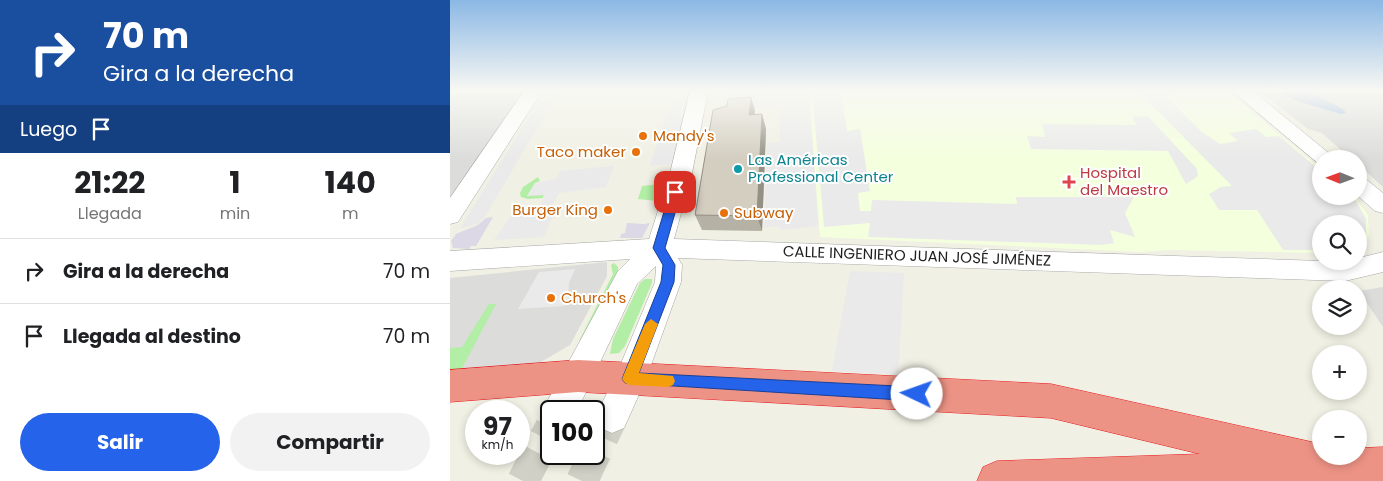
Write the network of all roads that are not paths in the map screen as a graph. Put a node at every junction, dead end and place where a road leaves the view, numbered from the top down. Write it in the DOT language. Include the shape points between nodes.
graph roads {
  1 [pos="518,113"];
  2 [pos="694,113"];
  3 [pos="1269,113"];
  4 [pos="1315,150"];
  5 [pos="1368,192"];
  6 [pos="1383,205"];
  7 [pos="450,216"];
  8 [pos="659,248"];
  9 [pos="450,261"];
  10 [pos="1383,262"];
  11 [pos="578,376"];
  12 [pos="630,379"];
  13 [pos="450,386"];
  14 [pos="566,400"];
  15 [pos="612,417"];
  16 [pos="1383,467"];
  17 [pos="1341,468"];
  18 [pos="997,481"];
  1 -- 7 [label="street"];
  2 -- 8 [label="street"];
  3 -- 4 [label="street"];
  5 -- 6 [label="street"];
  8 -- 9 [label="street, CALLE INGENIERO JUAN JOSÉ JIMÉNEZ"];
  8 -- 10 [label="street, CALLE INGENIERO JUAN JOSÉ JIMÉNEZ" via="1345,270"];
  8 -- 11 [label="street" via="627,278"];
  8 -- 12 [label="street" via="669,265 668,282"];
  11 -- 12 [label="highway"];
  11 -- 13 [label="highway"];
  11 -- 14 [label="street"];
  12 -- 15 [label="street"];
  12 -- 17 [label="highway" via="1050,401"];
  16 -- 17 [label="highway"];
  17 -- 18 [label="highway"];
}
